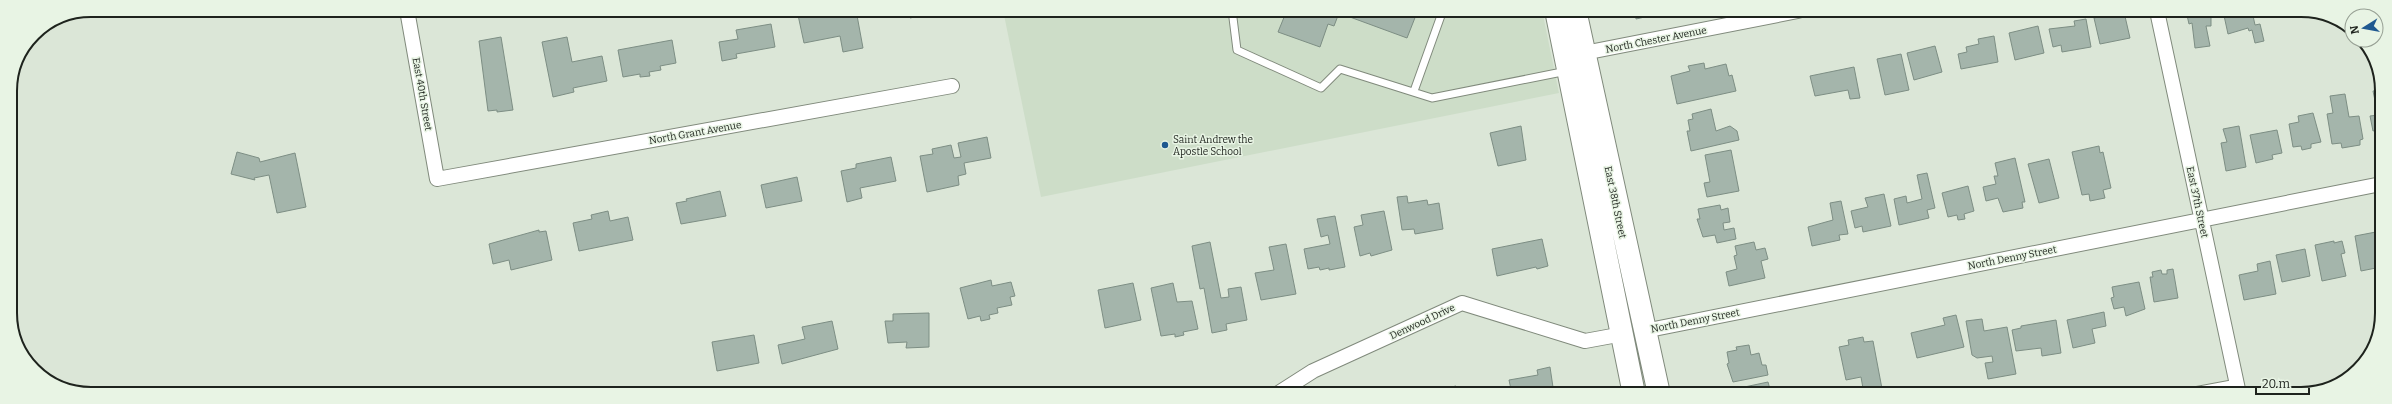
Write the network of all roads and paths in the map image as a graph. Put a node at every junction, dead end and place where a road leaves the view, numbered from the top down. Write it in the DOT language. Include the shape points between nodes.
graph roads {
  1 [pos="408,17"];
  2 [pos="1233,17"];
  3 [pos="1440,17"];
  4 [pos="1558,17"];
  5 [pos="1576,17"];
  6 [pos="1767,17"];
  7 [pos="2158,17"];
  8 [pos="1584,53"];
  9 [pos="1569,70"];
  10 [pos="952,86"];
  11 [pos="1414,91"];
  12 [pos="437,179"];
  13 [pos="2375,185"];
  14 [pos="2202,220"];
  15 [pos="1644,331"];
  16 [pos="1623,334"];
  17 [pos="1288,387"];
  18 [pos="1633,387"];
  19 [pos="1657,387"];
  20 [pos="2238,387"];
  1 -- 12 [label="street, East 40th Street"];
  2 -- 11 [label="lane" via="1237,50 1321,88 1340,69"];
  3 -- 11 [label="lane"];
  4 -- 9 [label="main road, East 38th Street"];
  5 -- 8 [label="main road, East 38th Street"];
  6 -- 8 [label="street, North Chester Avenue"];
  7 -- 14 [label="street, East 37th Street"];
  8 -- 15 [label="main road, East 38th Street"];
  9 -- 11 [label="lane" via="1432,98"];
  9 -- 16 [label="main road, East 38th Street"];
  10 -- 12 [label="street, North Grant Avenue"];
  13 -- 14 [label="street, North Denny Street"];
  14 -- 15 [label="street, North Denny Street"];
  14 -- 20 [label="street, East 37th Street"];
  15 -- 19 [label="main road, East 38th Street"];
  16 -- 17 [label="street, Denwood Drive" via="1585,341 1462,303 1313,371"];
  16 -- 18 [label="main road, East 38th Street"];
}
